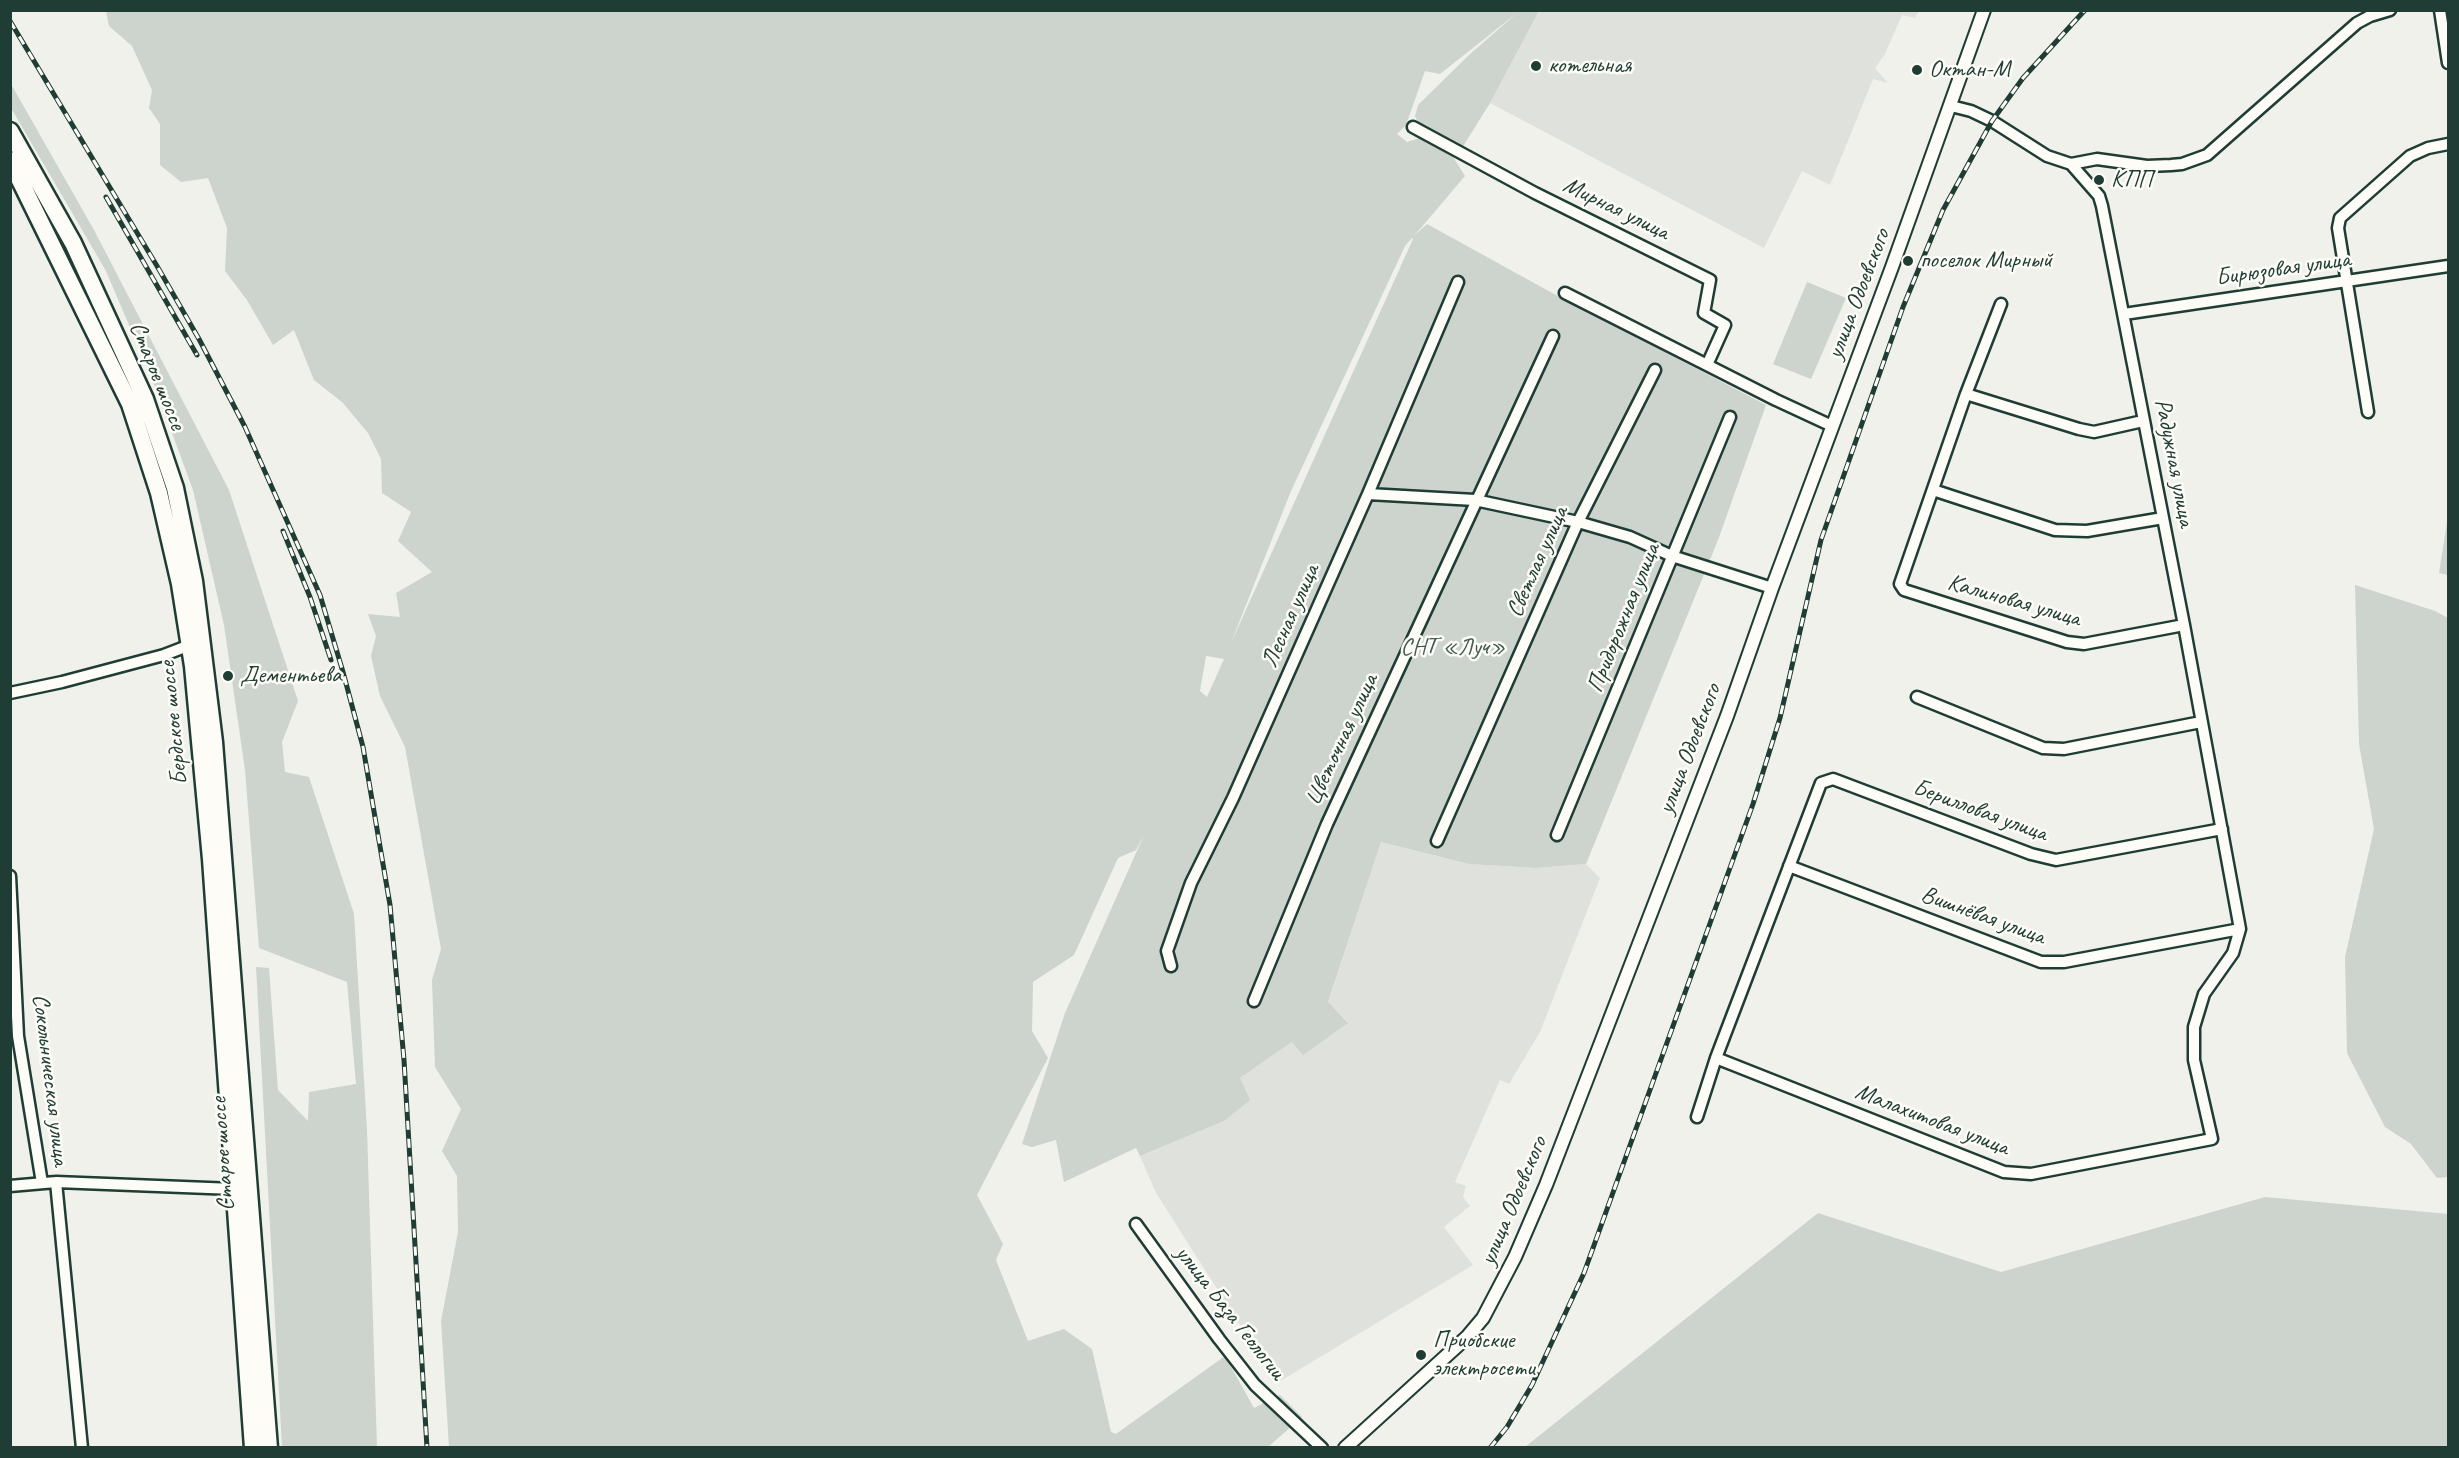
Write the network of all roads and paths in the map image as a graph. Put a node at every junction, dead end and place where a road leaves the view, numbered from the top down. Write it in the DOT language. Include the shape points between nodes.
graph roads {
  1 [pos="1984,10"];
  2 [pos="2390,10"];
  3 [pos="2440,10"];
  4 [pos="2448,63"];
  5 [pos="1951,105"];
  6 [pos="1413,127"];
  7 [pos="10,131"];
  8 [pos="2448,144"];
  9 [pos="10,160"];
  10 [pos="2071,164"];
  11 [pos="2448,266"];
  12 [pos="1458,282"];
  13 [pos="2347,282"];
  14 [pos="1565,294"];
  15 [pos="2001,304"];
  16 [pos="2124,314"];
  17 [pos="1553,336"];
  18 [pos="1707,365"];
  19 [pos="1655,370"];
  20 [pos="1966,394"];
  21 [pos="2368,412"];
  22 [pos="1730,417"];
  23 [pos="2143,421"];
  24 [pos="1832,426"];
  25 [pos="1933,490"];
  26 [pos="1368,494"];
  27 [pos="1475,500"];
  28 [pos="2163,518"];
  29 [pos="1578,522"];
  30 [pos="1672,556"];
  31 [pos="180,584"];
  32 [pos="1772,588"];
  33 [pos="2184,625"];
  34 [pos="190,645"];
  35 [pos="205,658"];
  36 [pos="10,693"];
  37 [pos="1917,697"];
  38 [pos="2202,722"];
  39 [pos="2222,829"];
  40 [pos="1557,835"];
  41 [pos="1437,841"];
  42 [pos="217,858"];
  43 [pos="1789,866"];
  44 [pos="10,876"];
  45 [pos="2240,929"];
  46 [pos="1171,966"];
  47 [pos="1254,1001"];
  48 [pos="1716,1058"];
  49 [pos="1697,1118"];
  50 [pos="2212,1139"];
  51 [pos="56,1182"];
  52 [pos="42,1183"];
  53 [pos="10,1186"];
  54 [pos="234,1189"];
  55 [pos="1136,1224"];
  56 [pos="82,1448"];
  57 [pos="253,1448"];
  58 [pos="269,1448"];
  59 [pos="1322,1448"];
  60 [pos="1346,1448"];
  1 -- 5 [label="street, улица Одоевского"];
  2 -- 10 [label="street" via="2357,23 2207,155 2171,165 2097,159"];
  3 -- 4 [label="street"];
  5 -- 10 [label="street" via="1971,111 2047,156"];
  5 -- 24 [label="street, улица Одоевского"];
  6 -- 18 [label="street, Мирная улица" via="1535,193 1710,279 1704,313 1725,325"];
  7 -- 35 [label="highway, Старое шоссе" via="73,243 145,399 175,488 195,581"];
  8 -- 13 [label="street" via="2410,156 2340,218 2338,228"];
  9 -- 31 [label="highway, Старое шоссе" via="130,404 159,493"];
  10 -- 16 [label="street, Радужная улица" via="2098,196"];
  11 -- 13 [label="street, Бирюзовая улица"];
  12 -- 26 [label="street, Лесная улица"];
  13 -- 16 [label="street, Бирюзовая улица"];
  13 -- 21 [label="street"];
  14 -- 18 [label="street"];
  15 -- 20 [label="street"];
  16 -- 23 [label="street, Радужная улица"];
  17 -- 27 [label="street, Цветочная улица"];
  18 -- 24 [label="street"];
  19 -- 29 [label="street, Светлая улица"];
  20 -- 23 [label="street" via="2094,432"];
  20 -- 25 [label="street"];
  22 -- 30 [label="street, Придорожная улица"];
  23 -- 28 [label="street, Радужная улица"];
  24 -- 32 [label="street, улица Одоевского"];
  25 -- 28 [label="street" via="2055,530 2087,531"];
  25 -- 33 [label="street, Калиновая улица" via="1900,584 1904,590 2067,642 2084,644"];
  26 -- 27 [label="street"];
  26 -- 46 [label="street, Лесная улица" via="1233,798 1191,883 1167,951"];
  27 -- 29 [label="street"];
  27 -- 47 [label="street, Цветочная улица" via="1327,824"];
  28 -- 33 [label="street, Радужная улица"];
  29 -- 30 [label="street" via="1630,537"];
  29 -- 41 [label="street, Светлая улица"];
  30 -- 32 [label="street"];
  30 -- 40 [label="street, Придорожная улица"];
  31 -- 34 [label="highway, Бердское шоссе"];
  32 -- 60 [label="street, улица Одоевского" via="1727,716 1546,1185 1502,1284 1467,1337"];
  33 -- 38 [label="street, Радужная улица"];
  34 -- 36 [label="street"];
  34 -- 42 [label="highway, Бердское шоссе"];
  35 -- 42 [label="highway, Бердское шоссе"];
  37 -- 38 [label="street" via="2043,748 2064,749"];
  38 -- 39 [label="street, Радужная улица"];
  39 -- 43 [label="street, Берилловая улица" via="2056,860 1833,779 1821,783"];
  39 -- 45 [label="street, Радужная улица"];
  42 -- 54 [label="highway, Старое шоссе"];
  42 -- 58 [label="highway, Старое шоссе"];
  43 -- 45 [label="street, Вишнёвая улица" via="2041,962 2064,962"];
  43 -- 48 [label="street"];
  44 -- 52 [label="street, Сокольническая улица" via="18,1036"];
  45 -- 50 [label="street, Радужная улица" via="2233,953 2204,994 2194,1027 2194,1060"];
  48 -- 49 [label="street"];
  48 -- 50 [label="street, Малахитовая улица" via="2004,1172 2031,1174"];
  51 -- 52 [label="street"];
  51 -- 54 [label="street"];
  51 -- 56 [label="street, Сокольническая улица"];
  52 -- 53 [label="street"];
  54 -- 57 [label="highway, Старое шоссе"];
  55 -- 59 [label="street, улица База Геологии" via="1255,1385"];
}
